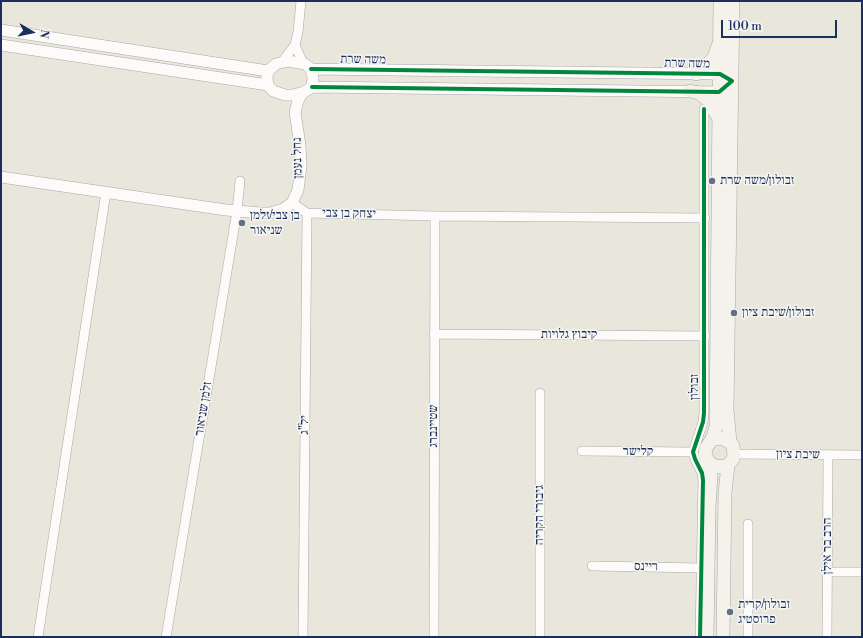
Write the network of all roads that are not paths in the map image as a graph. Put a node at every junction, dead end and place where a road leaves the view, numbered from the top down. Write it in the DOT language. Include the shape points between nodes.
graph roads {
  1 [pos="301,1"];
  2 [pos="720,1"];
  3 [pos="733,1"];
  4 [pos="1,30"];
  5 [pos="720,40"];
  6 [pos="1,45"];
  7 [pos="295,45"];
  8 [pos="282,62"];
  9 [pos="307,66"];
  10 [pos="268,71"];
  11 [pos="696,74"];
  12 [pos="720,74"];
  13 [pos="732,81"];
  14 [pos="268,85"];
  15 [pos="307,90"];
  16 [pos="690,91"];
  17 [pos="719,92"];
  18 [pos="281,94"];
  19 [pos="704,109"];
  20 [pos="295,112"];
  21 [pos="719,119"];
  22 [pos="1,177"];
  23 [pos="240,181"];
  24 [pos="106,192"];
  25 [pos="292,203"];
  26 [pos="237,211"];
  27 [pos="307,213"];
  28 [pos="435,216"];
  29 [pos="704,218"];
  30 [pos="434,334"];
  31 [pos="705,336"];
  32 [pos="540,392"];
  33 [pos="710,442"];
  34 [pos="582,451"];
  35 [pos="694,452"];
  36 [pos="731,454"];
  37 [pos="828,455"];
  38 [pos="862,455"];
  39 [pos="708,461"];
  40 [pos="748,524"];
  41 [pos="592,566"];
  42 [pos="701,568"];
  43 [pos="828,572"];
  44 [pos="862,572"];
  45 [pos="38,637"];
  46 [pos="166,637"];
  47 [pos="303,637"];
  48 [pos="434,637"];
  49 [pos="540,637"];
  50 [pos="700,637"];
  51 [pos="707,637"];
  52 [pos="723,637"];
  53 [pos="748,637"];
  54 [pos="828,637"];
  1 -- 7 [label="street"];
  2 -- 5 [label="main road, זבולון"];
  3 -- 13 [label="main road"];
  4 -- 10 [label="street"];
  5 -- 11 [label="main road" via="714,57"];
  5 -- 12 [label="main road, זבולון"];
  6 -- 14 [label="street"];
  7 -- 8 [label="street"];
  7 -- 9 [label="street"];
  8 -- 9 [label="street"];
  8 -- 10 [label="street" via="272,66"];
  9 -- 11 [label="street, משה שרת"];
  9 -- 15 [label="street" via="313,78"];
  10 -- 14 [label="street"];
  11 -- 12 [label="street, משה שרת"];
  12 -- 13 [label="street, משה שרת"];
  12 -- 17 [label="main road, זבולון"];
  13 -- 17 [label="street"];
  13 -- 36 [label="main road" via="727,410"];
  14 -- 18 [label="street" via="273,91"];
  15 -- 16 [label="street, משה שרת"];
  15 -- 18 [label="street" via="293,95"];
  15 -- 20 [label="street, נחל נעמן" via="298,101"];
  16 -- 17 [label="street, משה שרת"];
  16 -- 21 [label="main road" via="699,93 708,100"];
  17 -- 21 [label="main road, זבולון"];
  18 -- 20 [label="street, נחל נעמן"];
  19 -- 29 [label="street, זבולון"];
  20 -- 25 [label="street, נחל נעמן" via="301,166 298,190"];
  21 -- 33 [label="main road, זבולון" via="716,427"];
  22 -- 24 [label="street"];
  23 -- 26 [label="street, זלמן שניאור"];
  24 -- 26 [label="street"];
  24 -- 45 [label="street"];
  25 -- 26 [label="street" via="270,213"];
  25 -- 27 [label="street, יצחק בן צבי"];
  26 -- 46 [label="street, זלמן שניאור"];
  27 -- 28 [label="street, יצחק בן צבי"];
  27 -- 47 [label="street, יל\"ג"];
  28 -- 29 [label="street, יצחק בן צבי"];
  28 -- 30 [label="street, שטיינברג"];
  29 -- 31 [label="street, זבולון"];
  30 -- 31 [label="street, קיבוץ גלויות"];
  30 -- 48 [label="street, שטיינברג"];
  31 -- 35 [label="street, זבולון" via="704,413"];
  32 -- 49 [label="street, גיבורי הקריה"];
  33 -- 36 [label="main road" via="721,438"];
  33 -- 39 [label="main road" via="705,454"];
  34 -- 35 [label="street, קלישר"];
  35 -- 42 [label="street" via="694,459 703,480"];
  36 -- 37 [label="street, שיבת ציון"];
  36 -- 39 [label="main road" via="722,467"];
  36 -- 52 [label="main road" via="725,493"];
  37 -- 38 [label="street, שיבת ציון"];
  37 -- 43 [label="street, הרב בר אילן"];
  39 -- 51 [label="main road" via="711,475"];
  40 -- 53 [label="street"];
  41 -- 42 [label="street, ריינס"];
  42 -- 50 [label="street"];
  43 -- 44 [label="street"];
  43 -- 54 [label="street, הרב בר אילן"];
}
